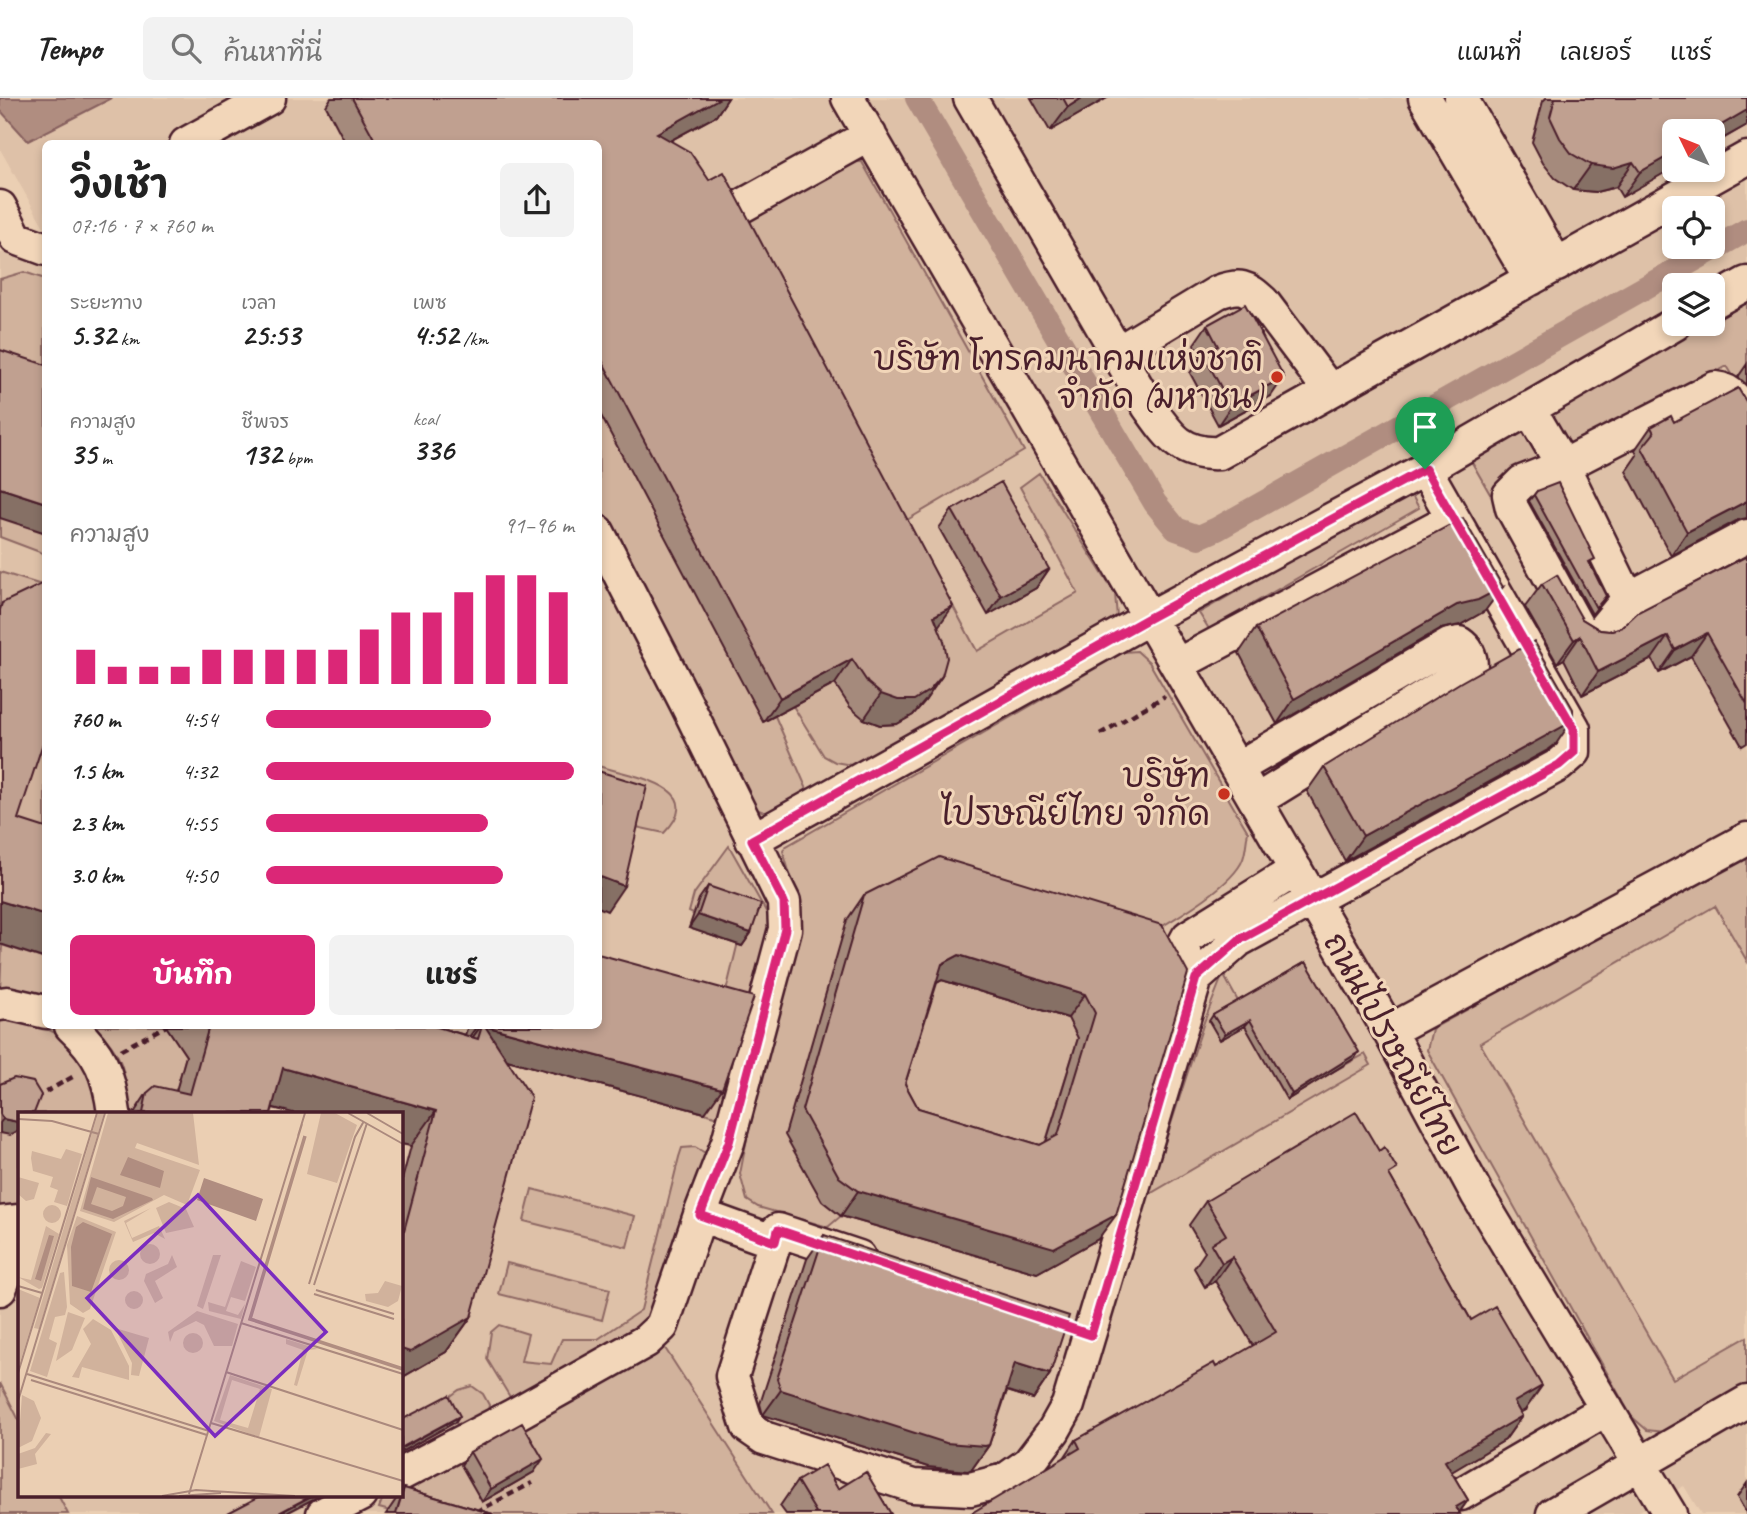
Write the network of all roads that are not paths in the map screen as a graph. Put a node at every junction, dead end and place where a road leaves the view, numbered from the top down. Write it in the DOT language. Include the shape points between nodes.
graph roads {
  1 [pos="269,98"];
  2 [pos="848,98"];
  3 [pos="970,98"];
  4 [pos="1425,98"];
  5 [pos="1461,98"];
  6 [pos="870,135"];
  7 [pos="193,140"];
  8 [pos="1747,158"];
  9 [pos="742,206"];
  10 [pos="0,207"];
  11 [pos="42,224"];
  12 [pos="8,243"];
  13 [pos="42,248"];
  14 [pos="1544,272"];
  15 [pos="1747,282"];
  16 [pos="1725,295"];
  17 [pos="1662,331"];
  18 [pos="1116,353"];
  19 [pos="1330,391"];
  20 [pos="1529,408"];
  21 [pos="1747,419"];
  22 [pos="1563,466"];
  23 [pos="1425,469"];
  24 [pos="1453,518"];
  25 [pos="1747,536"];
  26 [pos="602,540"];
  27 [pos="1628,599"];
  28 [pos="1149,618"];
  29 [pos="1182,674"];
  30 [pos="1237,768"];
  31 [pos="1256,801"];
  32 [pos="1747,839"];
  33 [pos="752,840"];
  34 [pos="1296,870"];
  35 [pos="1313,900"];
  36 [pos="1196,978"];
  37 [pos="0,1004"];
  38 [pos="42,1011"];
  39 [pos="74,1029"];
  40 [pos="1389,1031"];
  41 [pos="114,1112"];
  42 [pos="700,1215"];
  43 [pos="18,1221"];
  44 [pos="0,1223"];
  45 [pos="775,1242"];
  46 [pos="18,1243"];
  47 [pos="882,1265"];
  48 [pos="0,1289"];
  49 [pos="1747,1402"];
  50 [pos="1607,1409"];
  51 [pos="1640,1463"];
  52 [pos="402,1473"];
  53 [pos="1461,1494"];
  54 [pos="358,1496"];
  55 [pos="330,1513"];
  56 [pos="1553,1514"];
  57 [pos="1670,1514"];
  1 -- 7 [label="street"];
  2 -- 6 [label="street, ถนนไปรษณีย์ไทย"];
  3 -- 18 [label="street"];
  4 -- 14 [label="street"];
  5 -- 14 [label="street"];
  6 -- 9 [label="street"];
  6 -- 28 [label="street, ถนนไปรษณีย์ไทย"];
  8 -- 14 [label="street"];
  10 -- 12 [label="street"];
  11 -- 12 [label="street"];
  12 -- 13 [label="street"];
  14 -- 19 [label="street"];
  15 -- 16 [label="street"];
  17 -- 20 [label="street"];
  18 -- 19 [label="street" via="1167,432 1199,454 1219,453"];
  18 -- 19 [label="street" via="1234,286 1250,289 1263,302"];
  20 -- 22 [label="street"];
  20 -- 23 [label="street"];
  21 -- 22 [label="street" via="1735,397 1726,389 1715,388"];
  22 -- 27 [label="street"];
  22 -- 27 [label="street" via="1521,482 1509,495 1512,508 1578,628 1588,636 1600,633"];
  23 -- 24 [label="street"];
  23 -- 28 [label="street"];
  24 -- 29 [label="street"];
  24 -- 35 [label="street" via="1574,729 1574,752 1559,765"];
  25 -- 27 [label="street"];
  26 -- 33 [label="street"];
  28 -- 29 [label="street, ถนนไปรษณีย์ไทย"];
  28 -- 33 [label="street"];
  29 -- 30 [label="street, ถนนไปรษณีย์ไทย"];
  30 -- 31 [label="street, ถนนไปรษณีย์ไทย"];
  30 -- 31 [label="street" via="1449,645 1466,647 1471,667 1463,673"];
  31 -- 34 [label="street, ถนนไปรษณีย์ไทย"];
  32 -- 40 [label="street"];
  33 -- 42 [label="street" via="784,902 785,929 729,1142"];
  34 -- 35 [label="street, ถนนไปรษณีย์ไทย"];
  34 -- 36 [label="street" via="1188,937 1182,948"];
  35 -- 36 [label="street" via="1239,940"];
  35 -- 40 [label="street, ถนนไปรษณีย์ไทย"];
  36 -- 45 [label="street" via="1078,1331 1068,1405 1011,1490 913,1486 764,1438 748,1427 732,1376"];
  37 -- 38 [label="street"];
  39 -- 41 [label="street" via="96,1051 110,1083"];
  40 -- 50 [label="street, ถนนไปรษณีย์ไทย" via="1477,1194"];
  42 -- 45 [label="street"];
  42 -- 52 [label="street" via="662,1326 646,1341"];
  43 -- 44 [label="street"];
  45 -- 47 [label="street" via="778,1230"];
  46 -- 48 [label="street"];
  49 -- 51 [label="street"];
  50 -- 51 [label="street, ถนนไปรษณีย์ไทย"];
  50 -- 53 [label="street"];
  51 -- 56 [label="street"];
  51 -- 57 [label="street, ถนนไปรษณีย์ไทย"];
  54 -- 55 [label="street"];
}
